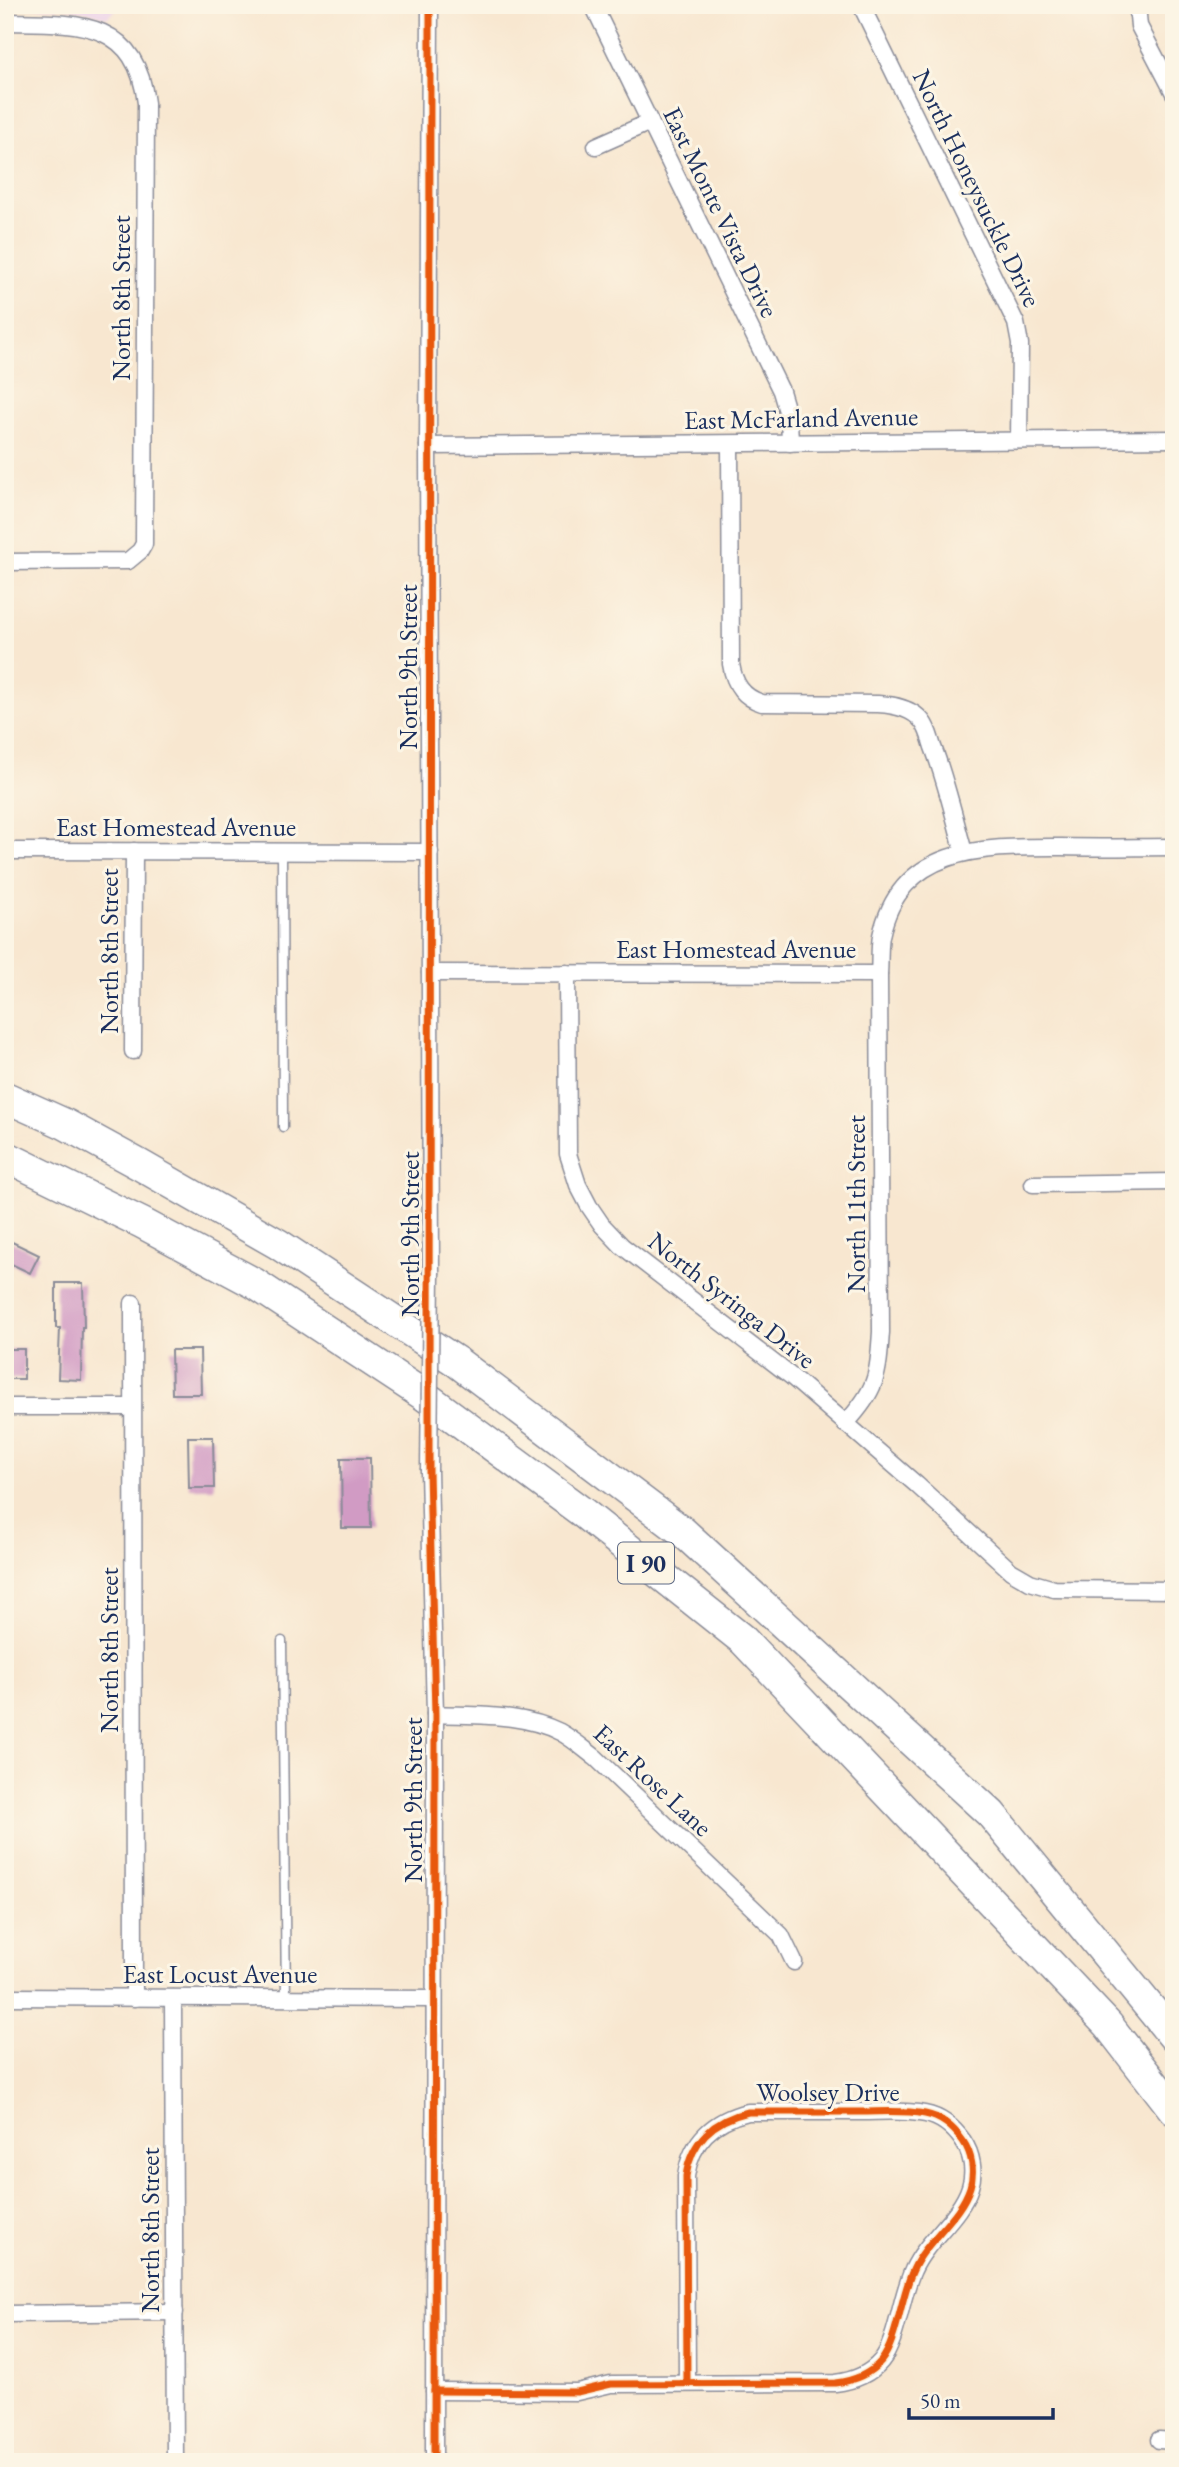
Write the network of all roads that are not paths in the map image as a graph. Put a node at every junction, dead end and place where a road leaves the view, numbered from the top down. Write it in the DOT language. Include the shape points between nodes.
graph roads {
  1 [pos="430,5"];
  2 [pos="593,5"];
  3 [pos="862,5"];
  4 [pos="1137,5"];
  5 [pos="5,22"];
  6 [pos="1174,93"];
  7 [pos="650,122"];
  8 [pos="596,146"];
  9 [pos="1174,439"];
  10 [pos="1019,440"];
  11 [pos="790,443"];
  12 [pos="730,444"];
  13 [pos="428,446"];
  14 [pos="5,562"];
  15 [pos="1174,847"];
  16 [pos="5,851"];
  17 [pos="134,851"];
  18 [pos="282,851"];
  19 [pos="430,852"];
  20 [pos="964,852"];
  21 [pos="430,973"];
  22 [pos="567,973"];
  23 [pos="879,974"];
  24 [pos="133,1051"];
  25 [pos="5,1097"];
  26 [pos="282,1127"];
  27 [pos="5,1156"];
  28 [pos="1174,1182"];
  29 [pos="1033,1184"];
  30 [pos="133,1303"];
  31 [pos="5,1407"];
  32 [pos="133,1407"];
  33 [pos="845,1424"];
  34 [pos="1174,1590"];
  35 [pos="282,1642"];
  36 [pos="435,1714"];
  37 [pos="794,1962"];
  38 [pos="5,1997"];
  39 [pos="134,1998"];
  40 [pos="173,1998"];
  41 [pos="286,1999"];
  42 [pos="434,1999"];
  43 [pos="1174,2037"];
  44 [pos="1174,2110"];
  45 [pos="175,2312"];
  46 [pos="5,2314"];
  47 [pos="687,2383"];
  48 [pos="434,2391"];
  49 [pos="176,2462"];
  50 [pos="434,2462"];
  1 -- 13 [label="street, North 9th Street"];
  2 -- 7 [label="street, East Monte Vista Drive"];
  3 -- 10 [label="street, North Honeysuckle Drive" via="1016,323"];
  4 -- 6 [label="street" via="1139,26"];
  5 -- 14 [label="street, North 8th Street" via="73,23 111,38 138,66 146,103 144,544 133,558 120,562"];
  7 -- 8 [label="street"];
  7 -- 11 [label="street, East Monte Vista Drive" via="780,391 789,418"];
  9 -- 10 [label="street, East McFarland Avenue"];
  10 -- 11 [label="street, East McFarland Avenue"];
  11 -- 12 [label="street, East McFarland Avenue"];
  12 -- 13 [label="street, East McFarland Avenue"];
  12 -- 20 [label="street" via="731,664 738,686 762,703 878,704 912,711 922,721 934,749"];
  13 -- 19 [label="street, North 9th Street"];
  15 -- 20 [label="street, East Homestead Avenue" via="1024,846"];
  16 -- 17 [label="street, East Homestead Avenue"];
  17 -- 18 [label="street, East Homestead Avenue"];
  17 -- 24 [label="street, North 8th Street"];
  18 -- 19 [label="street, East Homestead Avenue"];
  18 -- 26 [label="lane"];
  19 -- 21 [label="street, North 9th Street"];
  20 -- 23 [label="street, East Homestead Avenue" via="917,873 892,904 881,939"];
  21 -- 22 [label="street, East Homestead Avenue"];
  21 -- 36 [label="street, North 9th Street, bridge" via="429,1471"];
  22 -- 23 [label="street, East Homestead Avenue"];
  22 -- 33 [label="street, North Syringa Drive" via="568,1154 589,1206 622,1246 792,1377"];
  23 -- 33 [label="street, North 11th Street" via="879,1355 869,1395"];
  25 -- 43 [label="highway, I 90" via="130,1159 278,1244 457,1362 683,1532 991,1814"];
  27 -- 44 [label="highway, I 90" via="254,1283 436,1404 743,1640 1108,2025"];
  28 -- 29 [label="street"];
  30 -- 32 [label="street, North 8th Street"];
  31 -- 32 [label="street"];
  32 -- 39 [label="street, North 8th Street"];
  33 -- 34 [label="street, North Syringa Drive" via="1002,1563 1030,1582 1063,1590"];
  35 -- 41 [label="lane"];
  36 -- 37 [label="street, East Rose Lane" via="511,1717 572,1739 761,1915 780,1935"];
  36 -- 42 [label="street, North 9th Street"];
  38 -- 39 [label="street, East Locust Avenue"];
  39 -- 40 [label="street, East Locust Avenue"];
  40 -- 41 [label="street, East Locust Avenue"];
  40 -- 45 [label="street, North 8th Street"];
  41 -- 42 [label="street, East Locust Avenue"];
  42 -- 48 [label="street, North 9th Street"];
  45 -- 46 [label="street"];
  45 -- 49 [label="street, North 8th Street"];
  47 -- 47 [label="street, Woolsey Drive" via="835,2383 857,2379 871,2370 891,2343 913,2269 970,2189 972,2164 962,2138 943,2120 900,2112 748,2112 706,2133 694,2150 686,2176"];
  47 -- 48 [label="street, Woolsey Drive" via="611,2384 577,2392"];
  48 -- 50 [label="street, North 9th Street"];
}
